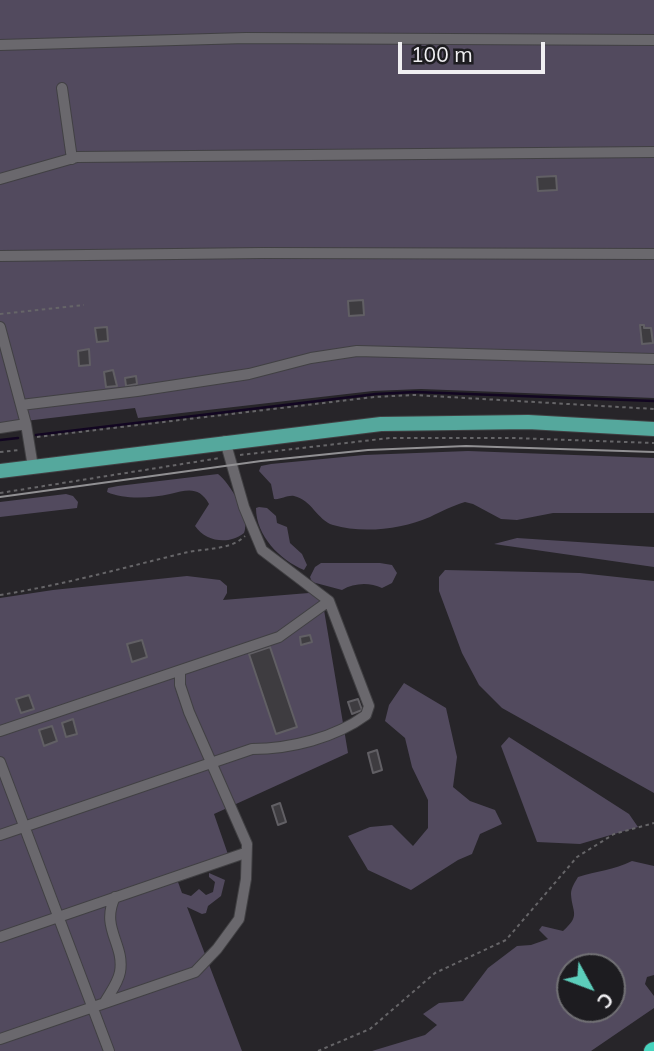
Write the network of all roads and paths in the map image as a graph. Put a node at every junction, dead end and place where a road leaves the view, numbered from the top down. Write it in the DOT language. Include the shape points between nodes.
graph roads {
  1 [pos="654,40"];
  2 [pos="0,45"];
  3 [pos="62,88"];
  4 [pos="654,152"];
  5 [pos="72,159"];
  6 [pos="0,179"];
  7 [pos="654,254"];
  8 [pos="0,257"];
  9 [pos="84,305"];
  10 [pos="0,314"];
  11 [pos="0,327"];
  12 [pos="654,359"];
  13 [pos="21,405"];
  14 [pos="654,409"];
  15 [pos="26,424"];
  16 [pos="0,428"];
  17 [pos="654,429"];
  18 [pos="225,442"];
  19 [pos="30,443"];
  20 [pos="654,443"];
  21 [pos="0,452"];
  22 [pos="228,457"];
  23 [pos="33,467"];
  24 [pos="0,471"];
  25 [pos="0,493"];
  26 [pos="252,527"];
  27 [pos="0,595"];
  28 [pos="329,601"];
  29 [pos="180,671"];
  30 [pos="0,731"];
  31 [pos="0,762"];
  32 [pos="211,762"];
  33 [pos="654,823"];
  34 [pos="24,826"];
  35 [pos="0,835"];
  36 [pos="245,853"];
  37 [pos="115,897"];
  38 [pos="57,917"];
  39 [pos="0,937"];
  40 [pos="105,1002"];
  41 [pos="92,1006"];
  42 [pos="0,1039"];
  43 [pos="109,1051"];
  44 [pos="318,1051"];
  1 -- 2 [label="lane" via="246,38"];
  3 -- 5 [label="lane"];
  4 -- 5 [label="lane"];
  5 -- 6 [label="lane"];
  7 -- 8 [label="lane"];
  9 -- 10 [label="path"];
  11 -- 13 [label="lane"];
  12 -- 13 [label="lane" via="357,351 249,374"];
  13 -- 15 [label="lane"];
  14 -- 19 [label="path" via="414,395 374,397"];
  15 -- 16 [label="lane"];
  15 -- 19 [label="lane"];
  17 -- 18 [label="main road" via="456,421 381,424"];
  18 -- 22 [label="lane"];
  18 -- 23 [label="main road"];
  19 -- 21 [label="path"];
  19 -- 23 [label="lane"];
  20 -- 22 [label="path" via="390,438"];
  22 -- 25 [label="path"];
  22 -- 26 [label="lane"];
  23 -- 24 [label="main road"];
  26 -- 27 [label="path" via="234,543 76,582"];
  26 -- 28 [label="lane" via="262,550"];
  28 -- 29 [label="lane" via="279,637"];
  28 -- 32 [label="lane" via="369,706 366,715 307,741 252,749"];
  29 -- 30 [label="lane"];
  29 -- 32 [label="lane" via="186,704"];
  31 -- 34 [label="lane"];
  32 -- 34 [label="lane"];
  32 -- 36 [label="lane" via="246,838"];
  33 -- 44 [label="path" via="614,834 577,857 506,940 435,973 370,1029"];
  34 -- 35 [label="lane"];
  34 -- 38 [label="lane"];
  36 -- 37 [label="lane"];
  36 -- 40 [label="lane" via="240,916 201,966 195,972"];
  37 -- 38 [label="lane"];
  37 -- 40 [label="lane" via="109,918 120,972"];
  38 -- 39 [label="lane"];
  38 -- 41 [label="lane"];
  40 -- 41 [label="lane"];
  41 -- 42 [label="lane"];
  41 -- 43 [label="lane"];
}
